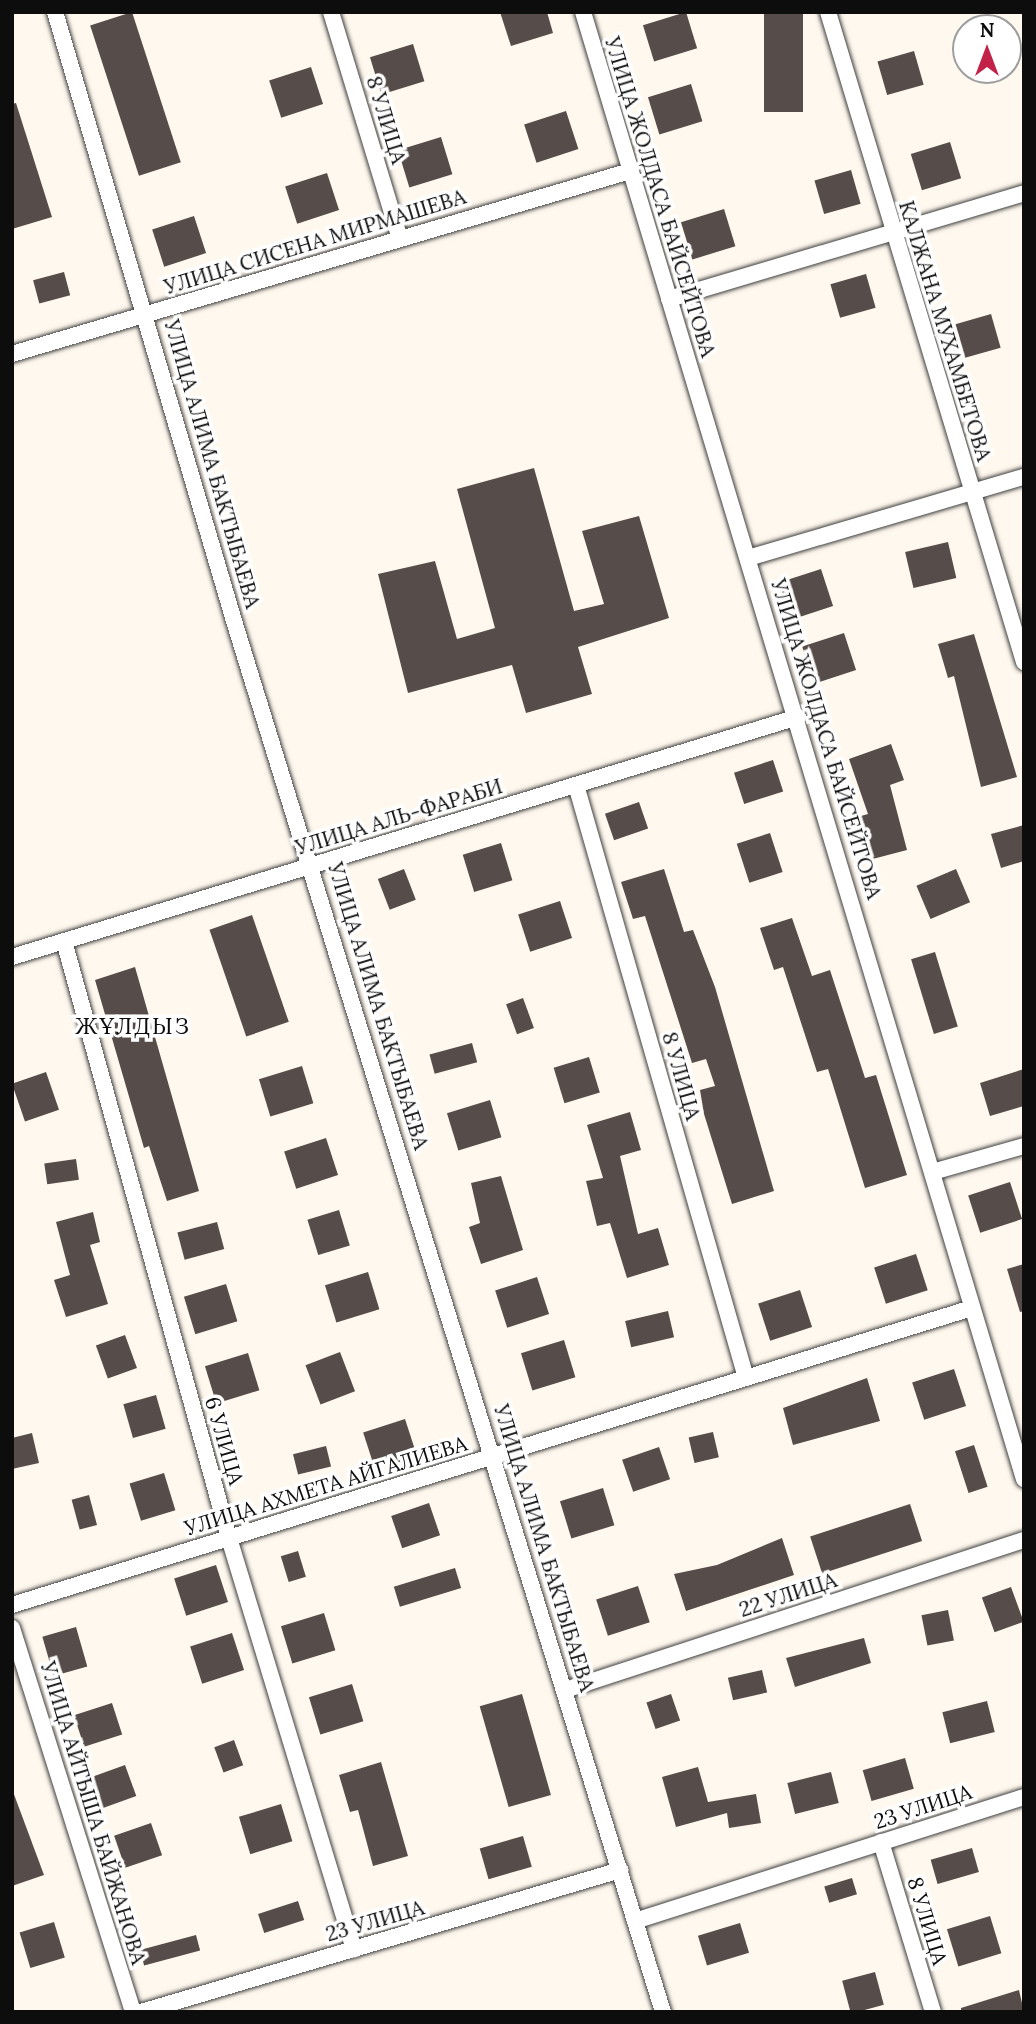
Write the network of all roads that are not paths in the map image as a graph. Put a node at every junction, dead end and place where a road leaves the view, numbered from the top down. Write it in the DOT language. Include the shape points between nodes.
graph roads {
  1 [pos="55,12"];
  2 [pos="331,12"];
  3 [pos="583,12"];
  4 [pos="828,12"];
  5 [pos="631,171"];
  6 [pos="1024,192"];
  7 [pos="893,232"];
  8 [pos="400,239"];
  9 [pos="669,299"];
  10 [pos="147,314"];
  11 [pos="12,354"];
  12 [pos="1024,477"];
  13 [pos="972,492"];
  14 [pos="748,558"];
  15 [pos="1024,662"];
  16 [pos="798,717"];
  17 [pos="576,785"];
  18 [pos="313,866"];
  19 [pos="64,941"];
  20 [pos="12,957"];
  21 [pos="1024,1146"];
  22 [pos="936,1171"];
  23 [pos="972,1308"];
  24 [pos="746,1378"];
  25 [pos="494,1456"];
  26 [pos="1024,1479"];
  27 [pos="229,1538"];
  28 [pos="1024,1540"];
  29 [pos="12,1605"];
  30 [pos="12,1628"];
  31 [pos="565,1689"];
  32 [pos="1024,1797"];
  33 [pos="881,1842"];
  34 [pos="620,1870"];
  35 [pos="635,1921"];
  36 [pos="354,1949"];
  37 [pos="133,2012"];
  38 [pos="141,2012"];
  39 [pos="663,2012"];
  40 [pos="933,2012"];
  1 -- 10 [label="street, УЛИЦА АЛИМА БАКТЫБАЕВА"];
  2 -- 8 [label="street, 8 УЛИЦА"];
  3 -- 5 [label="street, УЛИЦА ЖОЛДАСА БАЙСЕЙТОВА"];
  4 -- 7 [label="street, КАЛЖАНА МУХАМБЕТОВА"];
  5 -- 8 [label="street, УЛИЦА СИСЕНА МИРМАШЕВА"];
  5 -- 9 [label="street, УЛИЦА ЖОЛДАСА БАЙСЕЙТОВА"];
  6 -- 7 [label="street"];
  7 -- 9 [label="street"];
  7 -- 13 [label="street, КАЛЖАНА МУХАМБЕТОВА"];
  8 -- 10 [label="street, УЛИЦА СИСЕНА МИРМАШЕВА"];
  9 -- 14 [label="street, УЛИЦА ЖОЛДАСА БАЙСЕЙТОВА"];
  10 -- 11 [label="street, УЛИЦА СИСЕНА МИРМАШЕВА"];
  10 -- 18 [label="street, УЛИЦА АЛИМА БАКТЫБАЕВА"];
  12 -- 13 [label="street"];
  13 -- 14 [label="street"];
  13 -- 15 [label="street, КАЛЖАНА МУХАМБЕТОВА"];
  14 -- 16 [label="street, УЛИЦА ЖОЛДАСА БАЙСЕЙТОВА"];
  16 -- 17 [label="street, УЛИЦА АЛЬ-ФАРАБИ"];
  16 -- 22 [label="street, УЛИЦА ЖОЛДАСА БАЙСЕЙТОВА"];
  17 -- 18 [label="street, УЛИЦА АЛЬ-ФАРАБИ"];
  17 -- 24 [label="street, 8 УЛИЦА"];
  18 -- 19 [label="street, УЛИЦА АЛЬ-ФАРАБИ"];
  18 -- 25 [label="street, УЛИЦА АЛИМА БАКТЫБАЕВА"];
  19 -- 20 [label="street, УЛИЦА АЛЬ-ФАРАБИ"];
  19 -- 27 [label="street, 6 УЛИЦА"];
  21 -- 22 [label="street"];
  22 -- 23 [label="street, УЛИЦА ЖОЛДАСА БАЙСЕЙТОВА"];
  23 -- 24 [label="street, УЛИЦА АХМЕТА АЙГАЛИЕВА"];
  23 -- 26 [label="street, УЛИЦА ЖОЛДАСА БАЙСЕЙТОВА"];
  24 -- 25 [label="street, УЛИЦА АХМЕТА АЙГАЛИЕВА"];
  25 -- 27 [label="street, УЛИЦА АХМЕТА АЙГАЛИЕВА"];
  25 -- 31 [label="street, УЛИЦА АЛИМА БАКТЫБАЕВА"];
  27 -- 29 [label="street, УЛИЦА АХМЕТА АЙГАЛИЕВА"];
  27 -- 36 [label="street, 6 УЛИЦА"];
  28 -- 31 [label="street, 22 УЛИЦА"];
  30 -- 37 [label="street, УЛИЦА АЙТЫША БАЙЖАНОВА"];
  31 -- 34 [label="street, УЛИЦА АЛИМА БАКТЫБАЕВА"];
  32 -- 33 [label="street, 23 УЛИЦА"];
  33 -- 35 [label="street, 23 УЛИЦА"];
  33 -- 40 [label="street, 8 УЛИЦА"];
  34 -- 35 [label="street, УЛИЦА АЛИМА БАКТЫБАЕВА"];
  34 -- 36 [label="street, 23 УЛИЦА"];
  35 -- 39 [label="street, УЛИЦА АЛИМА БАКТЫБАЕВА"];
  36 -- 38 [label="street, 23 УЛИЦА"];
}
